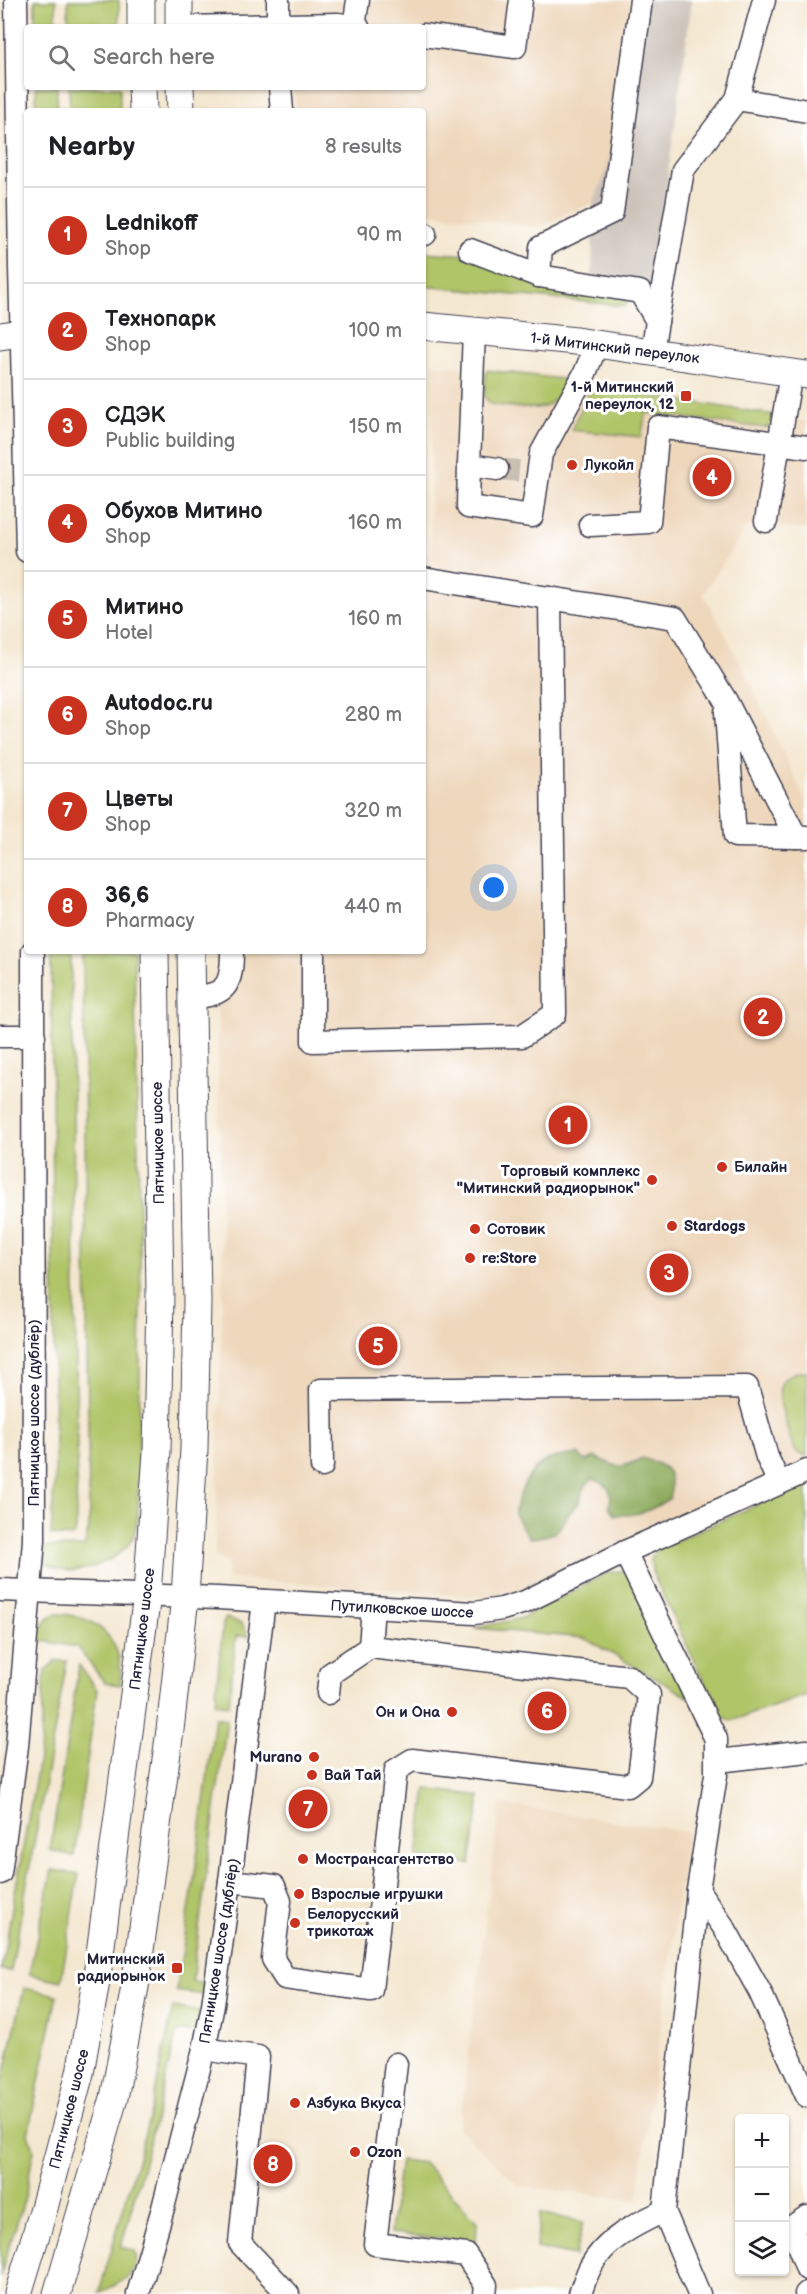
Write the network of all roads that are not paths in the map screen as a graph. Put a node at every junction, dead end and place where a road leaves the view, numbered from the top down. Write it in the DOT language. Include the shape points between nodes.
graph roads {
  1 [pos="16,0"];
  2 [pos="141,0"];
  3 [pos="179,0"];
  4 [pos="278,0"];
  5 [pos="358,0"];
  6 [pos="521,0"];
  7 [pos="641,0"];
  8 [pos="764,0"];
  9 [pos="141,24"];
  10 [pos="179,24"];
  11 [pos="278,24"];
  12 [pos="356,24"];
  13 [pos="426,35"];
  14 [pos="142,90"];
  15 [pos="180,90"];
  16 [pos="280,90"];
  17 [pos="737,99"];
  18 [pos="142,108"];
  19 [pos="181,108"];
  20 [pos="282,108"];
  21 [pos="807,111"];
  22 [pos="470,250"];
  23 [pos="539,276"];
  24 [pos="657,321"];
  25 [pos="426,326"];
  26 [pos="474,331"];
  27 [pos="17,333"];
  28 [pos="597,344"];
  29 [pos="652,351"];
  30 [pos="799,374"];
  31 [pos="779,442"];
  32 [pos="807,447"];
  33 [pos="469,465"];
  34 [pos="497,469"];
  35 [pos="24,486"];
  36 [pos="766,521"];
  37 [pos="590,525"];
  38 [pos="426,578"];
  39 [pos="550,598"];
  40 [pos="726,701"];
  41 [pos="801,837"];
  42 [pos="33,954"];
  43 [pos="155,954"];
  44 [pos="191,954"];
  45 [pos="232,954"];
  46 [pos="313,954"];
  47 [pos="192,997"];
  48 [pos="0,1036"];
  49 [pos="34,1036"];
  50 [pos="322,1466"];
  51 [pos="807,1471"];
  52 [pos="779,1483"];
  53 [pos="625,1552"];
  54 [pos="0,1590"];
  55 [pos="31,1591"];
  56 [pos="147,1595"];
  57 [pos="185,1596"];
  58 [pos="264,1601"];
  59 [pos="373,1608"];
  60 [pos="370,1647"];
  61 [pos="328,1693"];
  62 [pos="807,1751"];
  63 [pos="718,1761"];
  64 [pos="0,1873"];
  65 [pos="230,1881"];
  66 [pos="698,1890"];
  67 [pos="204,2049"];
  68 [pos="799,2058"];
  69 [pos="396,2064"];
  70 [pos="807,2096"];
  71 [pos="664,2211"];
  72 [pos="807,2217"];
  73 [pos="807,2269"];
  74 [pos="135,2292"];
  75 [pos="18,2294"];
  76 [pos="57,2294"];
  77 [pos="288,2294"];
  78 [pos="485,2294"];
  79 [pos="580,2294"];
  80 [pos="699,2294"];
  1 -- 27 [label="street" via="20,267"];
  2 -- 9 [label="main road"];
  3 -- 10 [label="main road"];
  4 -- 11 [label="street"];
  5 -- 12 [label="street"];
  6 -- 13 [label="street" via="515,47"];
  7 -- 23 [label="street" via="612,212 541,247"];
  8 -- 17 [label="street"];
  14 -- 18 [label="main road"];
  15 -- 19 [label="main road"];
  16 -- 20 [label="street"];
  17 -- 21 [label="street"];
  17 -- 24 [label="street" via="683,170"];
  22 -- 23 [label="street"];
  23 -- 24 [label="street" via="640,292"];
  24 -- 29 [label="street"];
  25 -- 26 [label="main road, 1-й Митинский переулок"];
  26 -- 28 [label="main road, 1-й Митинский переулок"];
  26 -- 33 [label="street"];
  27 -- 35 [label="street"];
  28 -- 29 [label="main road, 1-й Митинский переулок"];
  28 -- 33 [label="street" via="529,473 532,516 468,507"];
  29 -- 30 [label="main road, 1-й Митинский переулок"];
  30 -- 31 [label="street"];
  31 -- 32 [label="street"];
  31 -- 36 [label="street"];
  31 -- 37 [label="street" via="658,427 649,522"];
  33 -- 34 [label="street"];
  38 -- 39 [label="street"];
  39 -- 40 [label="street" via="675,618"];
  39 -- 46 [label="street" via="555,1014 522,1036 313,1041"];
  40 -- 41 [label="street"];
  40 -- 41 [label="street" via="735,836"];
  42 -- 49 [label="street, Пятницкое шоссе (дублёр)"];
  43 -- 56 [label="main road, Пятницкое шоссе" via="160,1295 157,1452"];
  44 -- 47 [label="main road"];
  45 -- 47 [label="street" via="232,974 224,988 208,997"];
  47 -- 57 [label="main road" via="197,1301 194,1449"];
  48 -- 49 [label="street"];
  49 -- 55 [label="street, Пятницкое шоссе (дублёр)"];
  50 -- 52 [label="street" via="321,1390 747,1387 767,1457"];
  51 -- 52 [label="street, Путилковское шоссе"];
  52 -- 53 [label="street, Путилковское шоссе"];
  53 -- 59 [label="street, Путилковское шоссе" via="502,1610 474,1613"];
  53 -- 63 [label="street" via="716,1739"];
  54 -- 55 [label="street, Путилковское шоссе"];
  55 -- 56 [label="street, Путилковское шоссе"];
  55 -- 64 [label="street, Пятницкое шоссе (дублёр)" via="17,1746"];
  56 -- 57 [label="street, Путилковское шоссе"];
  56 -- 75 [label="main road, Пятницкое шоссе" via="97,1976 80,2073"];
  57 -- 58 [label="street, Путилковское шоссе"];
  57 -- 76 [label="main road" via="135,1987 114,2098"];
  58 -- 59 [label="street, Путилковское шоссе"];
  58 -- 65 [label="street, Пятницкое шоссе (дублёр)"];
  59 -- 60 [label="street"];
  60 -- 61 [label="street" via="330,1674"];
  60 -- 65 [label="street" via="629,1677 649,1695 639,1777 628,1786 412,1760 396,1770 371,1990 285,1978 273,1959 280,1901 274,1886"];
  62 -- 63 [label="street"];
  63 -- 66 [label="street"];
  65 -- 67 [label="street, Пятницкое шоссе (дублёр)"];
  66 -- 68 [label="street"];
  66 -- 71 [label="street"];
  67 -- 74 [label="street, Пятницкое шоссе (дублёр)"];
  67 -- 77 [label="street" via="258,2057 240,2243"];
  68 -- 70 [label="street"];
  69 -- 78 [label="street" via="375,2244 466,2255 486,2285"];
  71 -- 79 [label="street" via="626,2230 602,2251"];
  71 -- 80 [label="street"];
  72 -- 73 [label="street" via="793,2226"];
}
